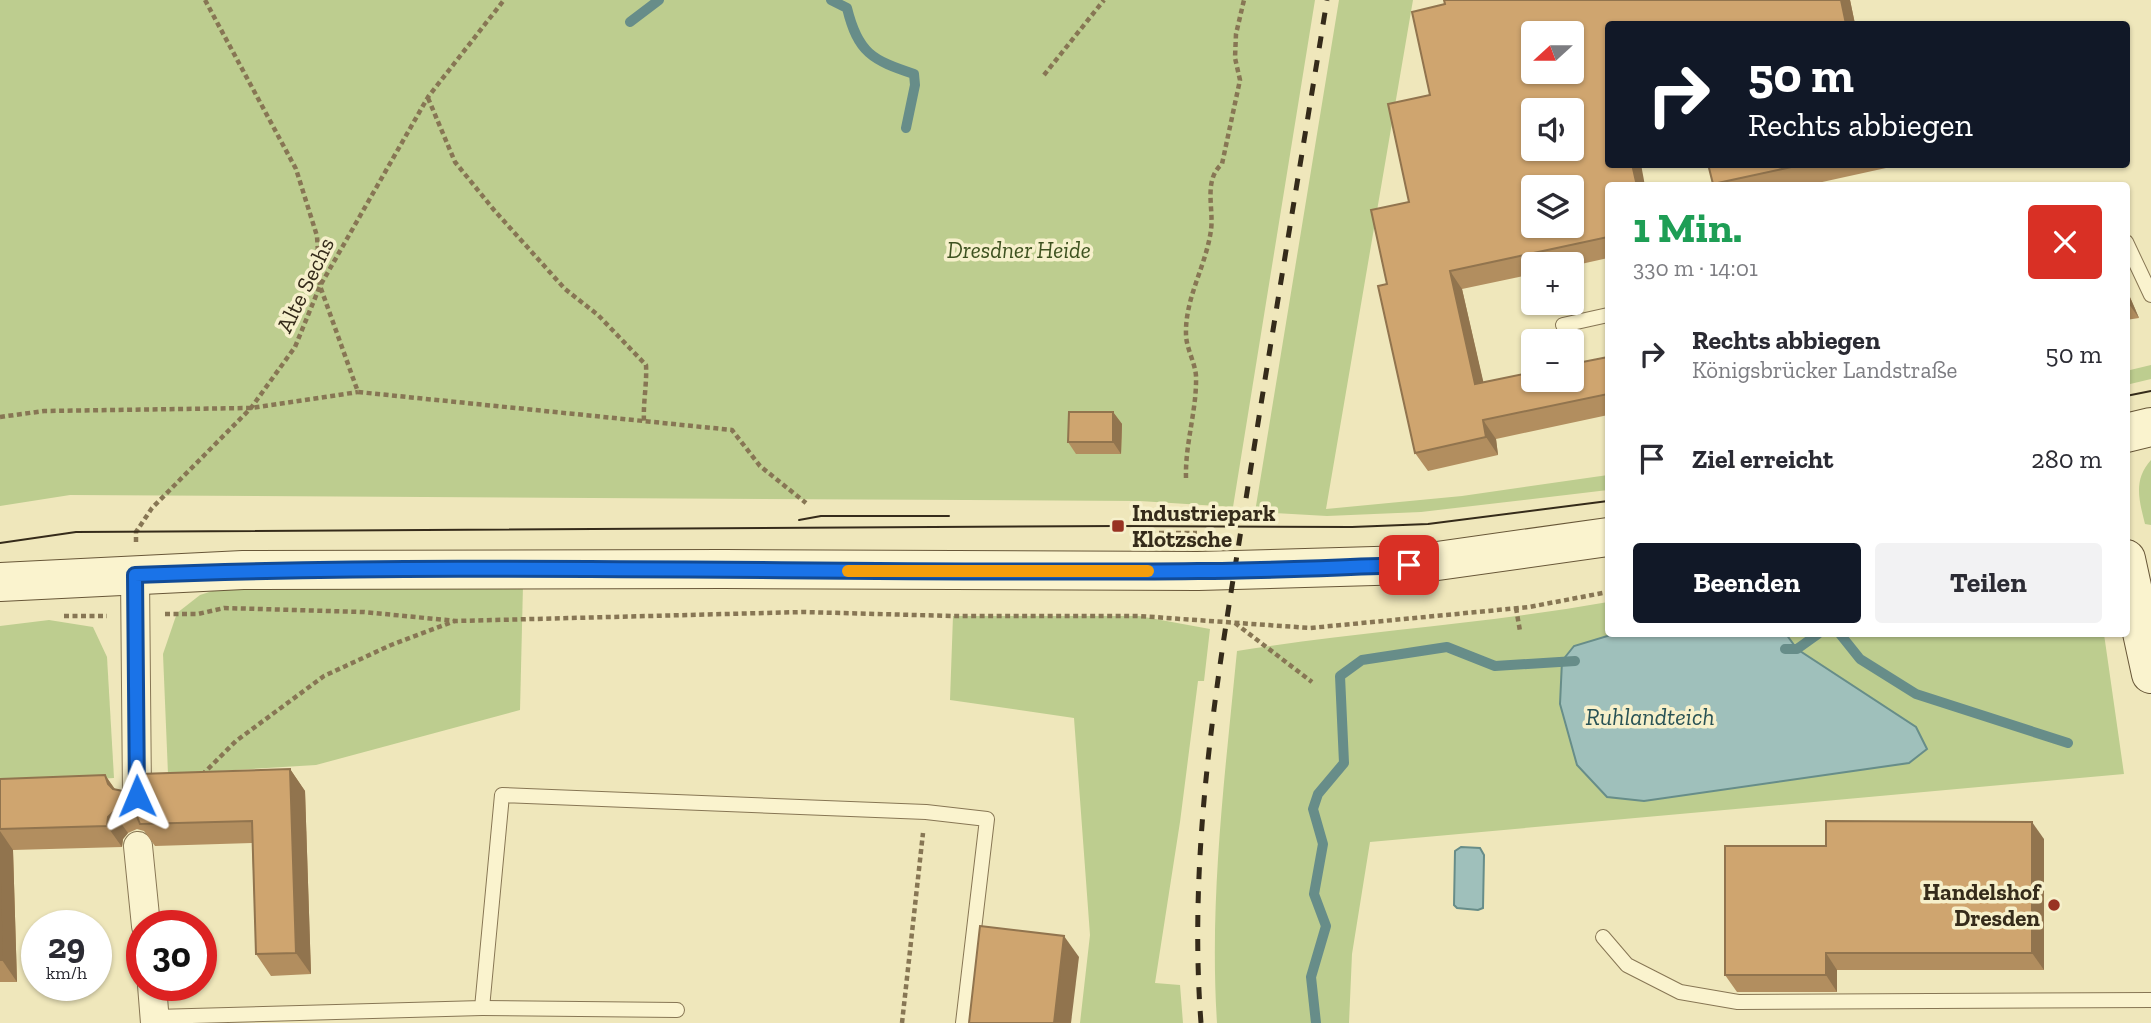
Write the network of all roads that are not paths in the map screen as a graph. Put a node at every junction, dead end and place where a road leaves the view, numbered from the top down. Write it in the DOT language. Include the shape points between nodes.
graph roads {
  1 [pos="2130,250"];
  2 [pos="2151,295"];
  3 [pos="1605,316"];
  4 [pos="1563,325"];
  5 [pos="2151,427"];
  6 [pos="2130,432"];
  7 [pos="1605,537"];
  8 [pos="135,575"];
  9 [pos="2130,577"];
  10 [pos="0,582"];
  11 [pos="2151,674"];
  12 [pos="137,796"];
  13 [pos="138,846"];
  14 [pos="144,910"];
  15 [pos="1603,937"];
  16 [pos="2151,1000"];
  17 [pos="153,1001"];
  18 [pos="482,1008"];
  19 [pos="677,1010"];
  20 [pos="155,1020"];
  21 [pos="963,1023"];
  1 -- 2 [label="lane"];
  3 -- 4 [label="lane"];
  5 -- 6 [label="main road"];
  7 -- 8 [label="main road" via="1409,565 1198,571 257,570"];
  8 -- 10 [label="main road"];
  8 -- 12 [label="street"];
  9 -- 11 [label="main road"];
  13 -- 14 [label="street"];
  15 -- 16 [label="lane" via="1627,965 1680,992 1738,1002"];
  17 -- 20 [label="street"];
  18 -- 19 [label="lane"];
  18 -- 20 [label="lane"];
  18 -- 21 [label="lane" via="502,795 926,812 986,819"];
}
